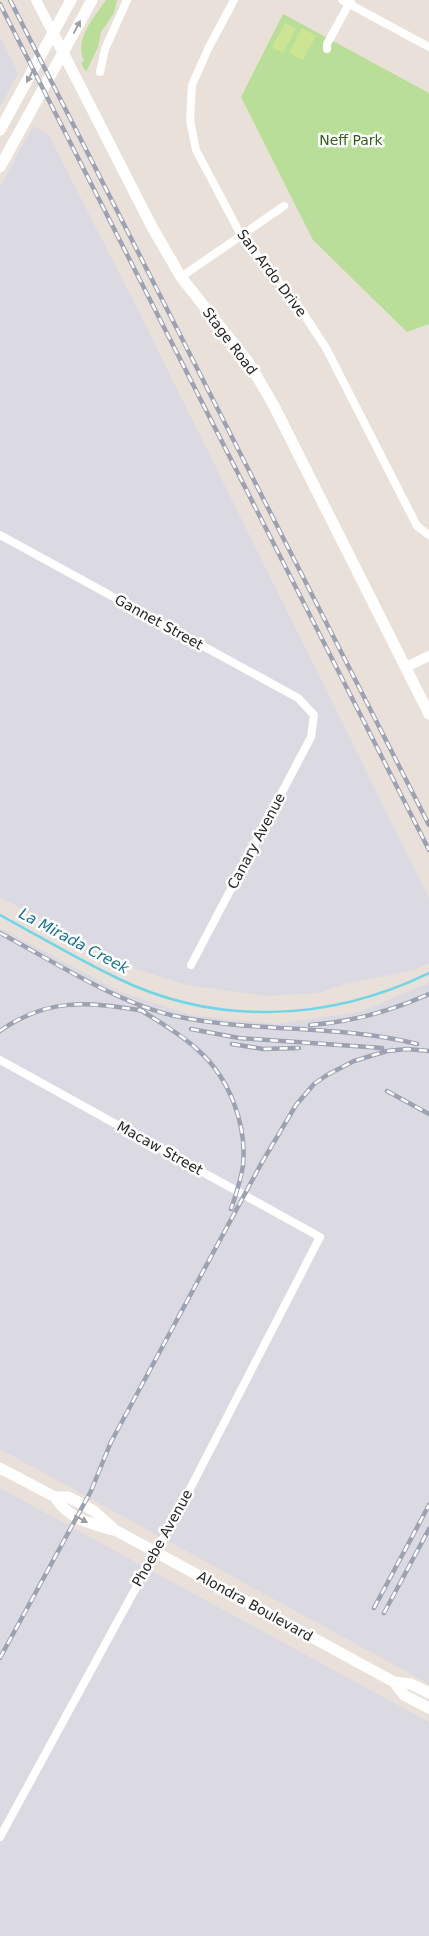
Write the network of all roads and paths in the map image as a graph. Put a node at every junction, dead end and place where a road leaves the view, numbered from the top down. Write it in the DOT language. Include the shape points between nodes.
graph roads {
  1 [pos="36,0"];
  2 [pos="71,0"];
  3 [pos="92,0"];
  4 [pos="127,0"];
  5 [pos="234,0"];
  6 [pos="347,1"];
  7 [pos="53,33"];
  8 [pos="429,47"];
  9 [pos="327,49"];
  10 [pos="63,54"];
  11 [pos="100,72"];
  12 [pos="0,130"];
  13 [pos="0,167"];
  14 [pos="284,206"];
  15 [pos="242,237"];
  16 [pos="181,277"];
  17 [pos="0,535"];
  18 [pos="428,535"];
  19 [pos="429,656"];
  20 [pos="406,667"];
  21 [pos="429,714"];
  22 [pos="314,715"];
  23 [pos="190,965"];
  24 [pos="0,1060"];
  25 [pos="320,1237"];
  26 [pos="0,1468"];
  27 [pos="154,1551"];
  28 [pos="394,1682"];
  29 [pos="429,1693"];
  30 [pos="429,1708"];
  31 [pos="0,1837"];
  1 -- 7 [label="street, Stage Road"];
  2 -- 7 [label="main road"];
  10 -- 3 [label="main road, one-way"];
  4 -- 11 [label="street" via="105,49"];
  5 -- 15 [label="street, San Ardo Drive" via="192,86 190,120 196,150"];
  6 -- 8 [label="street"];
  6 -- 9 [label="street"];
  7 -- 10 [label="main road, Stage Road"];
  7 -- 12 [label="main road, one-way"];
  10 -- 13 [label="main road"];
  10 -- 16 [label="main road, Stage Road"];
  14 -- 15 [label="street"];
  15 -- 16 [label="street"];
  15 -- 18 [label="street, San Ardo Drive" via="297,304 326,348 417,526"];
  16 -- 20 [label="main road, Stage Road" via="249,363 274,406"];
  17 -- 22 [label="street, Gannet Street" via="298,698"];
  19 -- 20 [label="street"];
  20 -- 21 [label="main road, Stage Road"];
  22 -- 23 [label="street, Canary Avenue" via="312,737"];
  24 -- 25 [label="street, Macaw Street"];
  25 -- 27 [label="street, Phoebe Avenue"];
  26 -- 27 [label="main road, Alondra Boulevard" via="54,1497 61,1509 89,1524 115,1530"];
  27 -- 28 [label="main road, Alondra Boulevard"];
  27 -- 31 [label="street, Phoebe Avenue"];
  28 -- 29 [label="main road, Alondra Boulevard" via="411,1684"];
  28 -- 30 [label="main road, Alondra Boulevard" via="404,1695"];
}
